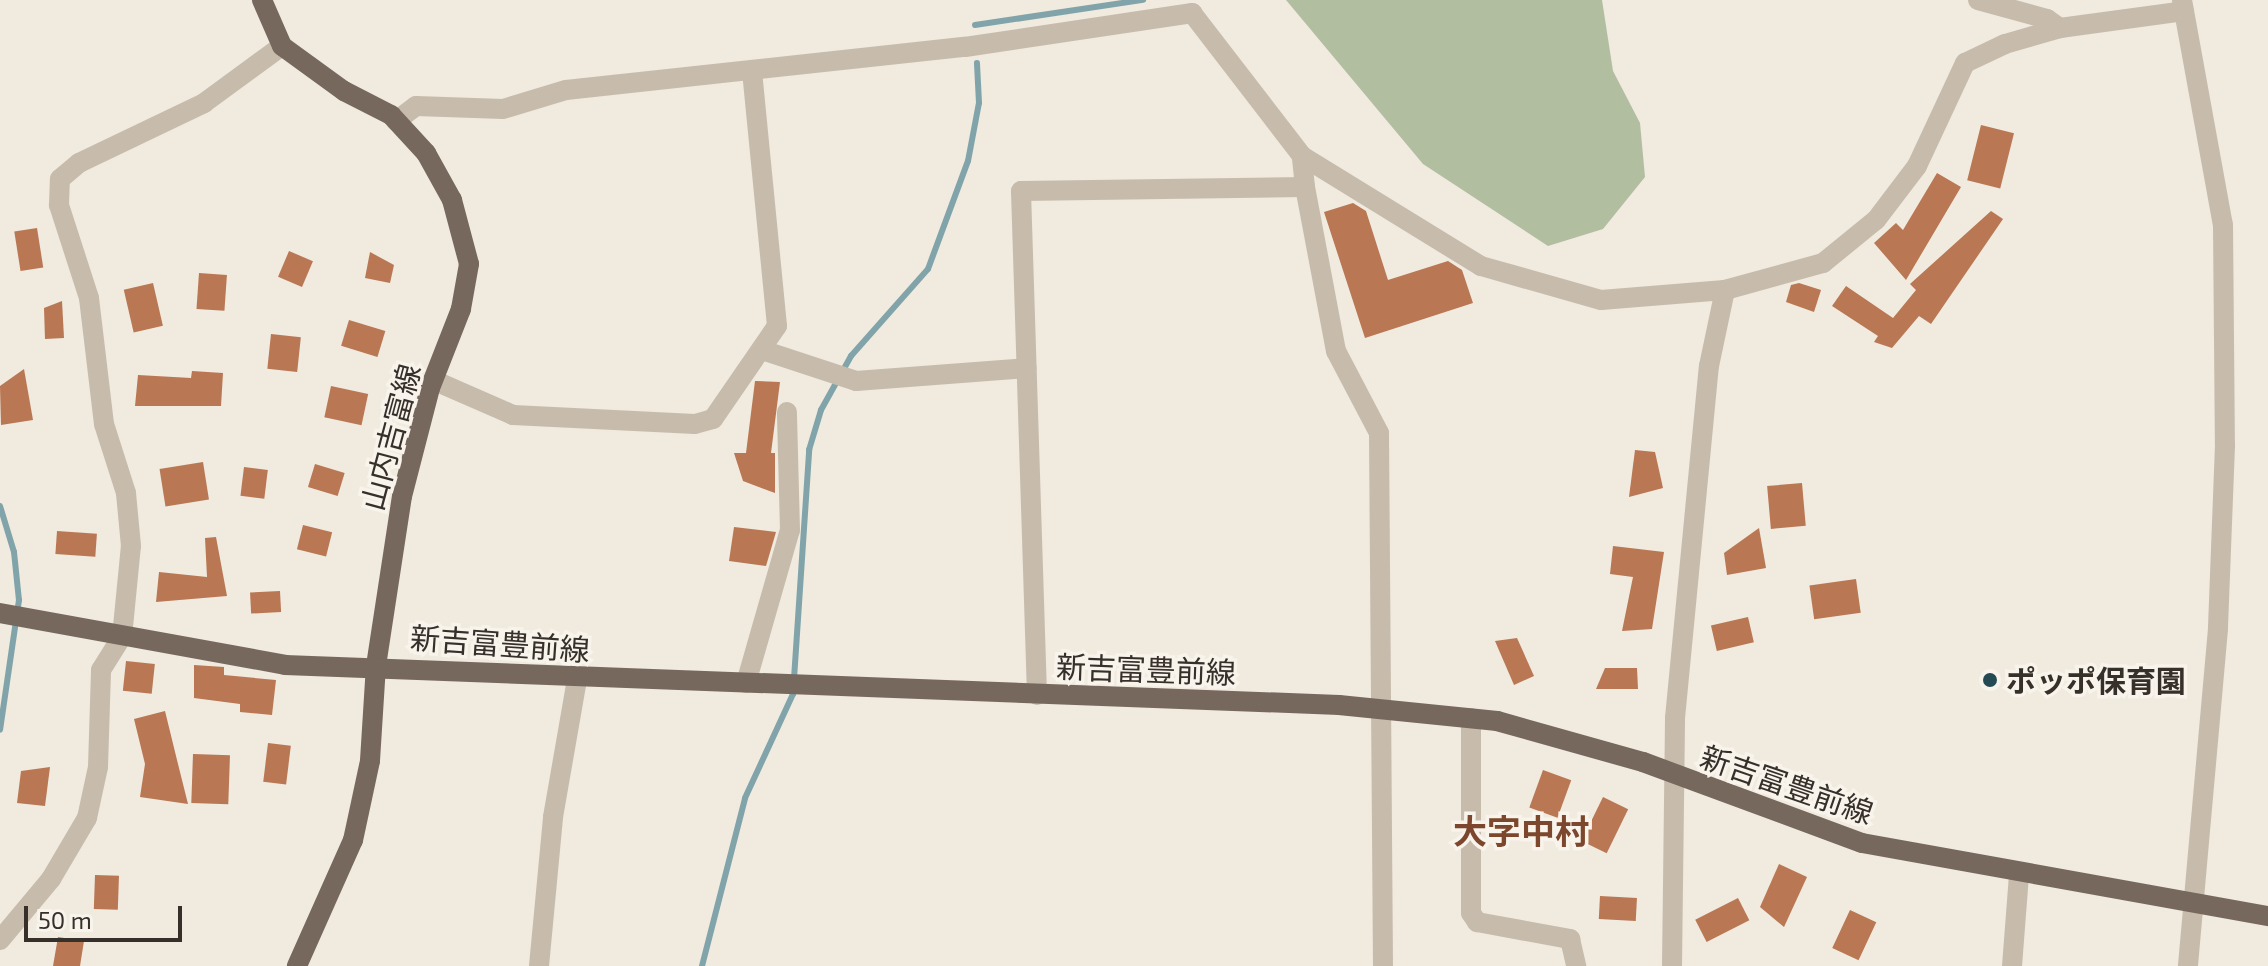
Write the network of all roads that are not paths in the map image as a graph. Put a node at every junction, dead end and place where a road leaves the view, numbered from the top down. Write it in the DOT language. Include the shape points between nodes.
graph roads {
  1 [pos="262,0"];
  2 [pos="1978,0"];
  3 [pos="2183,5"];
  4 [pos="2060,28"];
  5 [pos="282,46"];
  6 [pos="752,70"];
  7 [pos="396,121"];
  8 [pos="1302,156"];
  9 [pos="1305,187"];
  10 [pos="1725,290"];
  11 [pos="765,351"];
  12 [pos="1027,368"];
  13 [pos="433,380"];
  14 [pos="787,412"];
  15 [pos="0,613"];
  16 [pos="122,637"];
  17 [pos="376,665"];
  18 [pos="577,679"];
  19 [pos="746,683"];
  20 [pos="1037,695"];
  21 [pos="1381,709"];
  22 [pos="1471,718"];
  23 [pos="1675,777"];
  24 [pos="2019,874"];
  25 [pos="2192,902"];
  26 [pos="2268,916"];
  27 [pos="0,940"];
  28 [pos="297,966"];
  29 [pos="539,966"];
  30 [pos="1383,966"];
  31 [pos="1576,966"];
  32 [pos="1672,966"];
  33 [pos="2012,966"];
  34 [pos="2188,966"];
  1 -- 5 [label="main road"];
  2 -- 4 [label="street" via="2047,19"];
  3 -- 4 [label="street"];
  3 -- 25 [label="street" via="2223,225 2225,430 2218,629"];
  4 -- 10 [label="street" via="2005,44 1965,63 1917,166 1876,220 1823,263"];
  5 -- 7 [label="main road, 山内吉富線"];
  5 -- 16 [label="street" via="204,103 79,163 60,179 59,205 89,298 104,424 130,514"];
  6 -- 7 [label="street" via="566,90 503,109 416,106"];
  6 -- 8 [label="street" via="965,47 1192,13"];
  6 -- 11 [label="street" via="777,326"];
  7 -- 13 [label="main road, 山内吉富線" via="426,153 452,200 469,264 461,309"];
  8 -- 9 [label="street"];
  8 -- 10 [label="street" via="1481,266 1601,300"];
  9 -- 12 [label="street" via="1021,191"];
  9 -- 21 [label="street" via="1336,351 1379,433"];
  10 -- 23 [label="street" via="1709,366 1685,600"];
  11 -- 12 [label="street" via="856,381"];
  11 -- 13 [label="street" via="713,419 695,424 513,415"];
  12 -- 20 [label="street"];
  13 -- 17 [label="main road, 山内吉富線" via="402,496"];
  14 -- 19 [label="street" via="790,530"];
  15 -- 16 [label="main road, 新吉富豊前線"];
  16 -- 17 [label="main road, 新吉富豊前線" via="285,665"];
  16 -- 27 [label="street" via="101,670 98,767 87,818 51,879"];
  17 -- 18 [label="main road, 新吉富豊前線"];
  17 -- 28 [label="main road, 山内吉富線" via="370,761 353,840"];
  18 -- 19 [label="main road, 新吉富豊前線"];
  18 -- 29 [label="street" via="553,817"];
  19 -- 20 [label="main road, 新吉富豊前線"];
  20 -- 21 [label="main road, 新吉富豊前線"];
  21 -- 22 [label="main road, 新吉富豊前線"];
  21 -- 30 [label="street"];
  22 -- 23 [label="main road, 新吉富豊前線" via="1643,762"];
  22 -- 31 [label="street" via="1471,913 1477,922 1570,939"];
  23 -- 24 [label="main road, 新吉富豊前線" via="1862,843"];
  23 -- 32 [label="street"];
  24 -- 25 [label="main road, 新吉富豊前線"];
  24 -- 33 [label="street"];
  25 -- 26 [label="main road, 新吉富豊前線"];
  25 -- 34 [label="street"];
}
